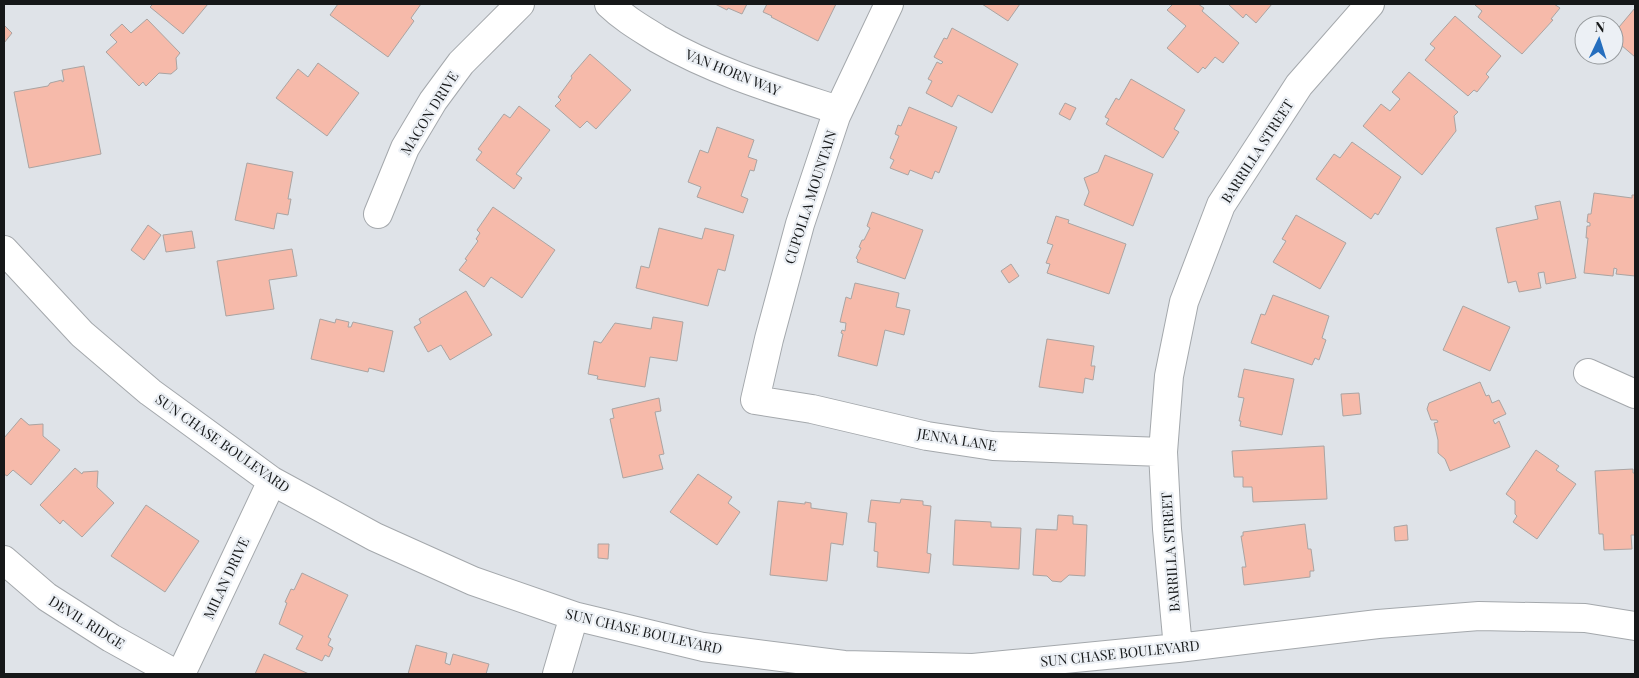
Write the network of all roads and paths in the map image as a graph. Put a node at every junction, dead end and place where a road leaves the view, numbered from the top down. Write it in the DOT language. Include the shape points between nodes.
graph roads {
  1 [pos="520,4"];
  2 [pos="609,4"];
  3 [pos="890,4"];
  4 [pos="1370,4"];
  5 [pos="838,110"];
  6 [pos="378,214"];
  7 [pos="4,250"];
  8 [pos="1588,373"];
  9 [pos="1635,394"];
  10 [pos="755,400"];
  11 [pos="1163,452"];
  12 [pos="272,481"];
  13 [pos="4,560"];
  14 [pos="574,616"];
  15 [pos="1635,626"];
  16 [pos="1178,648"];
  17 [pos="176,674"];
  18 [pos="181,674"];
  19 [pos="557,674"];
  1 -- 6 [label="street, MACON DRIVE" via="460,63 433,101 405,148"];
  2 -- 5 [label="street, VAN HORN WAY" via="624,19 690,57"];
  3 -- 5 [label="street, CUPOLLA MOUNTAIN"];
  4 -- 11 [label="street, BARRILLA STREET" via="1300,85 1221,205 1184,302 1169,376"];
  5 -- 10 [label="street, CUPOLLA MOUNTAIN" via="800,224"];
  7 -- 12 [label="street, SUN CHASE BOULEVARD" via="82,334 150,392"];
  8 -- 9 [label="street"];
  10 -- 11 [label="street, JENNA LANE" via="812,409 927,436 993,446"];
  11 -- 16 [label="street, BARRILLA STREET"];
  12 -- 14 [label="street, SUN CHASE BOULEVARD" via="375,537 473,581"];
  12 -- 18 [label="street, MILAN DRIVE"];
  13 -- 17 [label="street, DEVIL RIDGE" via="47,597"];
  14 -- 16 [label="street, SUN CHASE BOULEVARD" via="703,647 844,665 973,668"];
  14 -- 19 [label="street"];
  15 -- 16 [label="street, SUN CHASE BOULEVARD" via="1585,618 1479,616 1378,624"];
}
